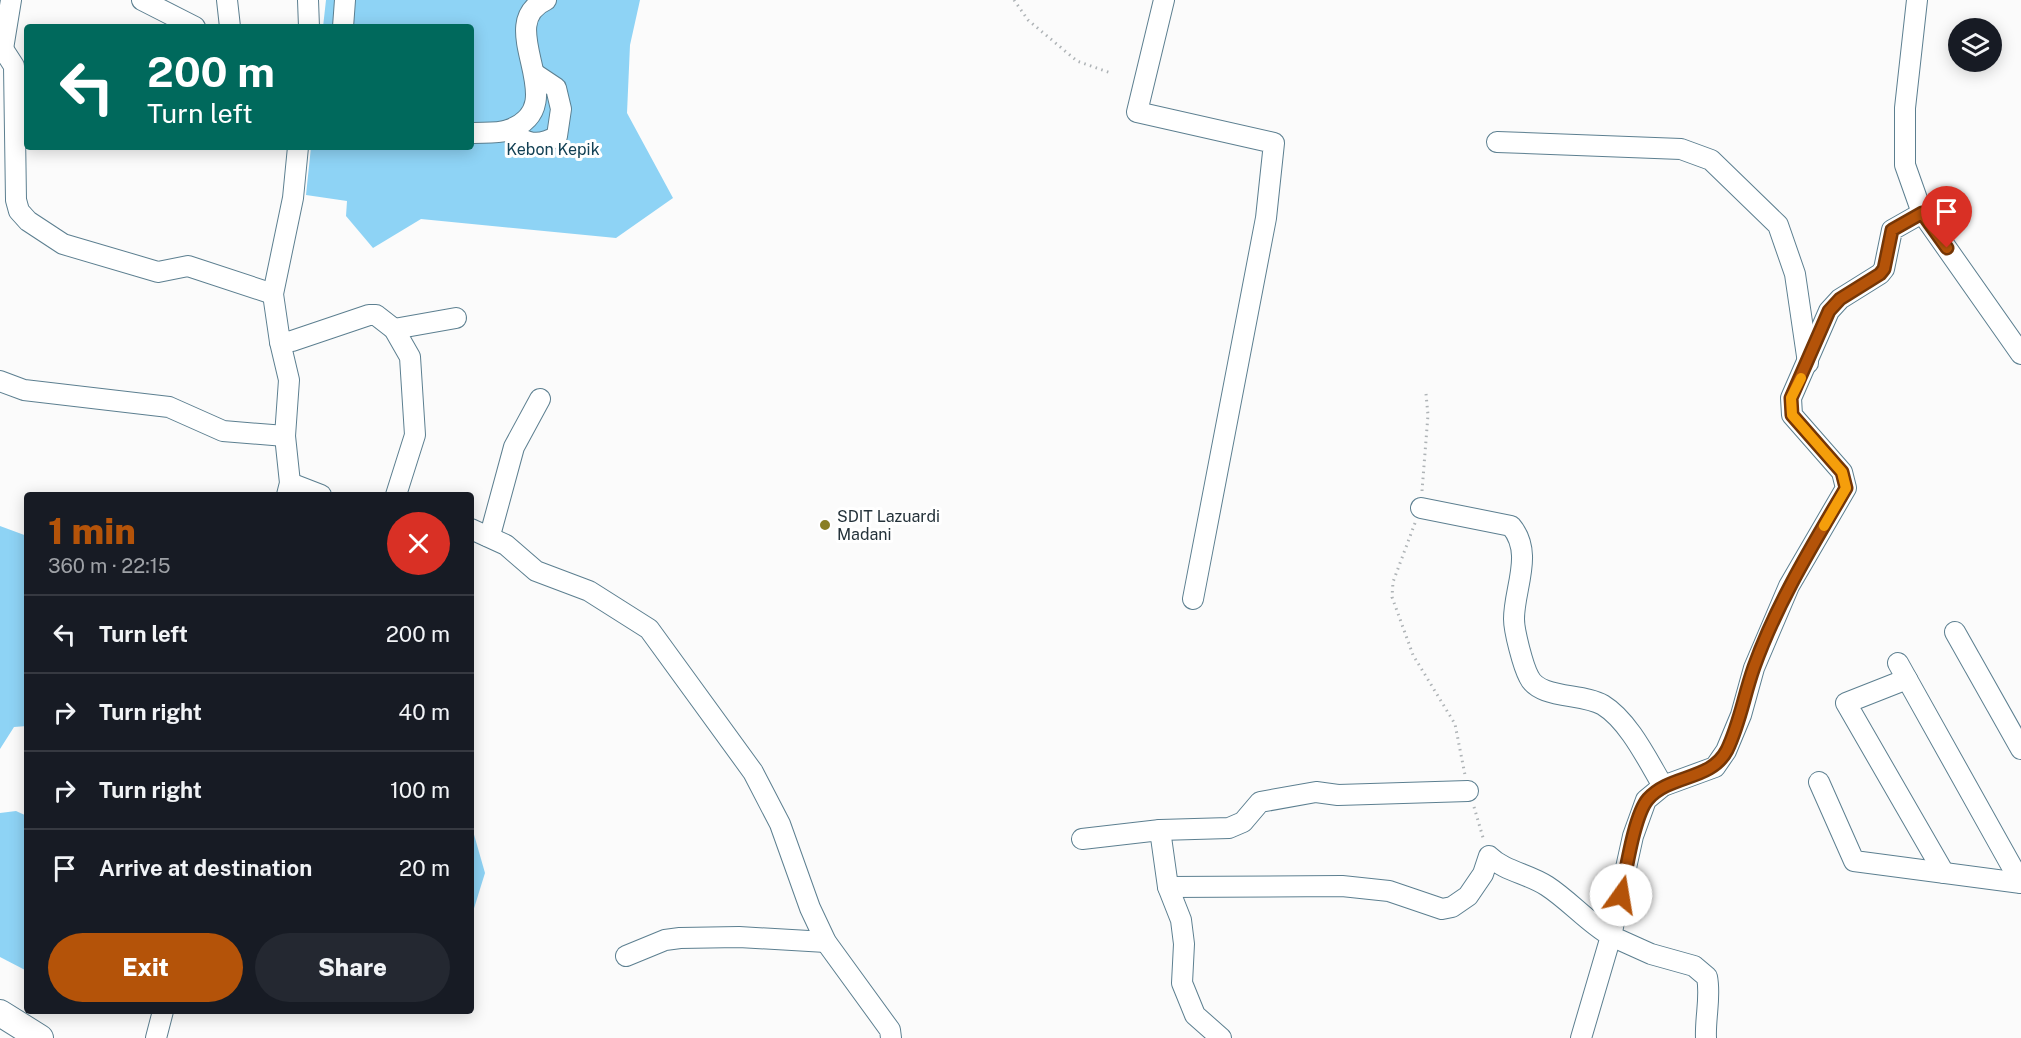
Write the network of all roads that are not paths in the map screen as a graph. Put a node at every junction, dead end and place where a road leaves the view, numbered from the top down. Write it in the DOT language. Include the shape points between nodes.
graph roads {
  1 [pos="11,0"];
  2 [pos="142,0"];
  3 [pos="227,0"];
  4 [pos="308,0"];
  5 [pos="345,0"];
  6 [pos="546,0"];
  7 [pos="1164,0"];
  8 [pos="1917,0"];
  9 [pos="189,24"];
  10 [pos="230,24"];
  11 [pos="309,24"];
  12 [pos="343,24"];
  13 [pos="1,49"];
  14 [pos="535,74"];
  15 [pos="508,131"];
  16 [pos="474,133"];
  17 [pos="1497,142"];
  18 [pos="298,150"];
  19 [pos="1922,213"];
  20 [pos="273,294"];
  21 [pos="456,318"];
  22 [pos="394,329"];
  23 [pos="280,342"];
  24 [pos="2021,354"];
  25 [pos="1808,363"];
  26 [pos="0,381"];
  27 [pos="540,399"];
  28 [pos="285,436"];
  29 [pos="289,489"];
  30 [pos="305,492"];
  31 [pos="397,492"];
  32 [pos="1421,508"];
  33 [pos="479,532"];
  34 [pos="1193,599"];
  35 [pos="1955,632"];
  36 [pos="2021,749"];
  37 [pos="1819,782"];
  38 [pos="1663,786"];
  39 [pos="1468,790"];
  40 [pos="1160,830"];
  41 [pos="1082,839"];
  42 [pos="1944,873"];
  43 [pos="2021,883"];
  44 [pos="1168,887"];
  45 [pos="1611,936"];
  46 [pos="826,942"];
  47 [pos="626,956"];
  48 [pos="0,1013"];
  49 [pos="162,1014"];
  50 [pos="1195,1015"];
  51 [pos="40,1038"];
  52 [pos="156,1038"];
  53 [pos="891,1038"];
  54 [pos="1201,1038"];
  55 [pos="1221,1038"];
  56 [pos="1581,1038"];
  57 [pos="1706,1038"];
  1 -- 13 [label="street"];
  2 -- 9 [label="street"];
  3 -- 10 [label="street"];
  4 -- 11 [label="street"];
  5 -- 12 [label="street"];
  6 -- 14 [label="street" via="528,16 524,31"];
  7 -- 34 [label="street" via="1137,112 1274,143 1266,218"];
  8 -- 19 [label="street" via="1905,108 1905,165"];
  13 -- 20 [label="street" via="14,66 16,200 28,221 63,244 129,265 158,272 188,266"];
  14 -- 15 [label="street" via="536,107 529,118"];
  14 -- 15 [label="street" via="556,88 561,109 557,136 545,143 526,144"];
  15 -- 16 [label="street"];
  17 -- 25 [label="street" via="1681,149 1711,160 1778,225 1795,274"];
  18 -- 20 [label="street" via="294,198"];
  19 -- 24 [label="street"];
  19 -- 25 [label="street" via="1892,230 1880,274 1840,299 1829,311"];
  20 -- 23 [label="street"];
  21 -- 22 [label="street"];
  22 -- 23 [label="street" via="376,315 369,315"];
  22 -- 31 [label="street" via="410,357 415,435"];
  23 -- 28 [label="street" via="289,380"];
  25 -- 38 [label="street" via="1791,398 1792,415 1842,472 1846,488 1789,586 1754,668 1726,751 1715,767"];
  26 -- 28 [label="street" via="24,390 169,407 223,431"];
  27 -- 33 [label="street" via="514,447 492,528"];
  28 -- 29 [label="street"];
  29 -- 30 [label="street"];
  32 -- 38 [label="street" via="1511,526 1518,534 1523,556 1514,621 1529,678 1538,689 1591,699 1606,706 1638,742"];
  33 -- 46 [label="street" via="506,545 536,572 589,591 649,629 753,771 780,824"];
  35 -- 36 [label="street"];
  37 -- 42 [label="street" via="1854,861"];
  38 -- 45 [label="street" via="1646,800 1633,836"];
  39 -- 40 [label="street" via="1338,795 1316,792 1260,802 1243,822 1229,828"];
  40 -- 41 [label="street"];
  40 -- 44 [label="street"];
  42 -- 43 [label="street"];
  42 -- 43 [label="street" via="1846,703 1903,671"];
  44 -- 45 [label="street" via="1342,886 1389,891 1442,909 1468,896 1483,874 1489,856 1496,863 1550,887"];
  44 -- 50 [label="street" via="1181,920 1182,983"];
  45 -- 56 [label="street"];
  45 -- 57 [label="street" via="1650,954 1694,966 1707,977 1710,990"];
  46 -- 47 [label="street" via="680,938"];
  46 -- 53 [label="street" via="890,1030"];
  48 -- 51 [label="main road"];
  49 -- 52 [label="street"];
  50 -- 54 [label="street"];
  50 -- 55 [label="street"];
}
